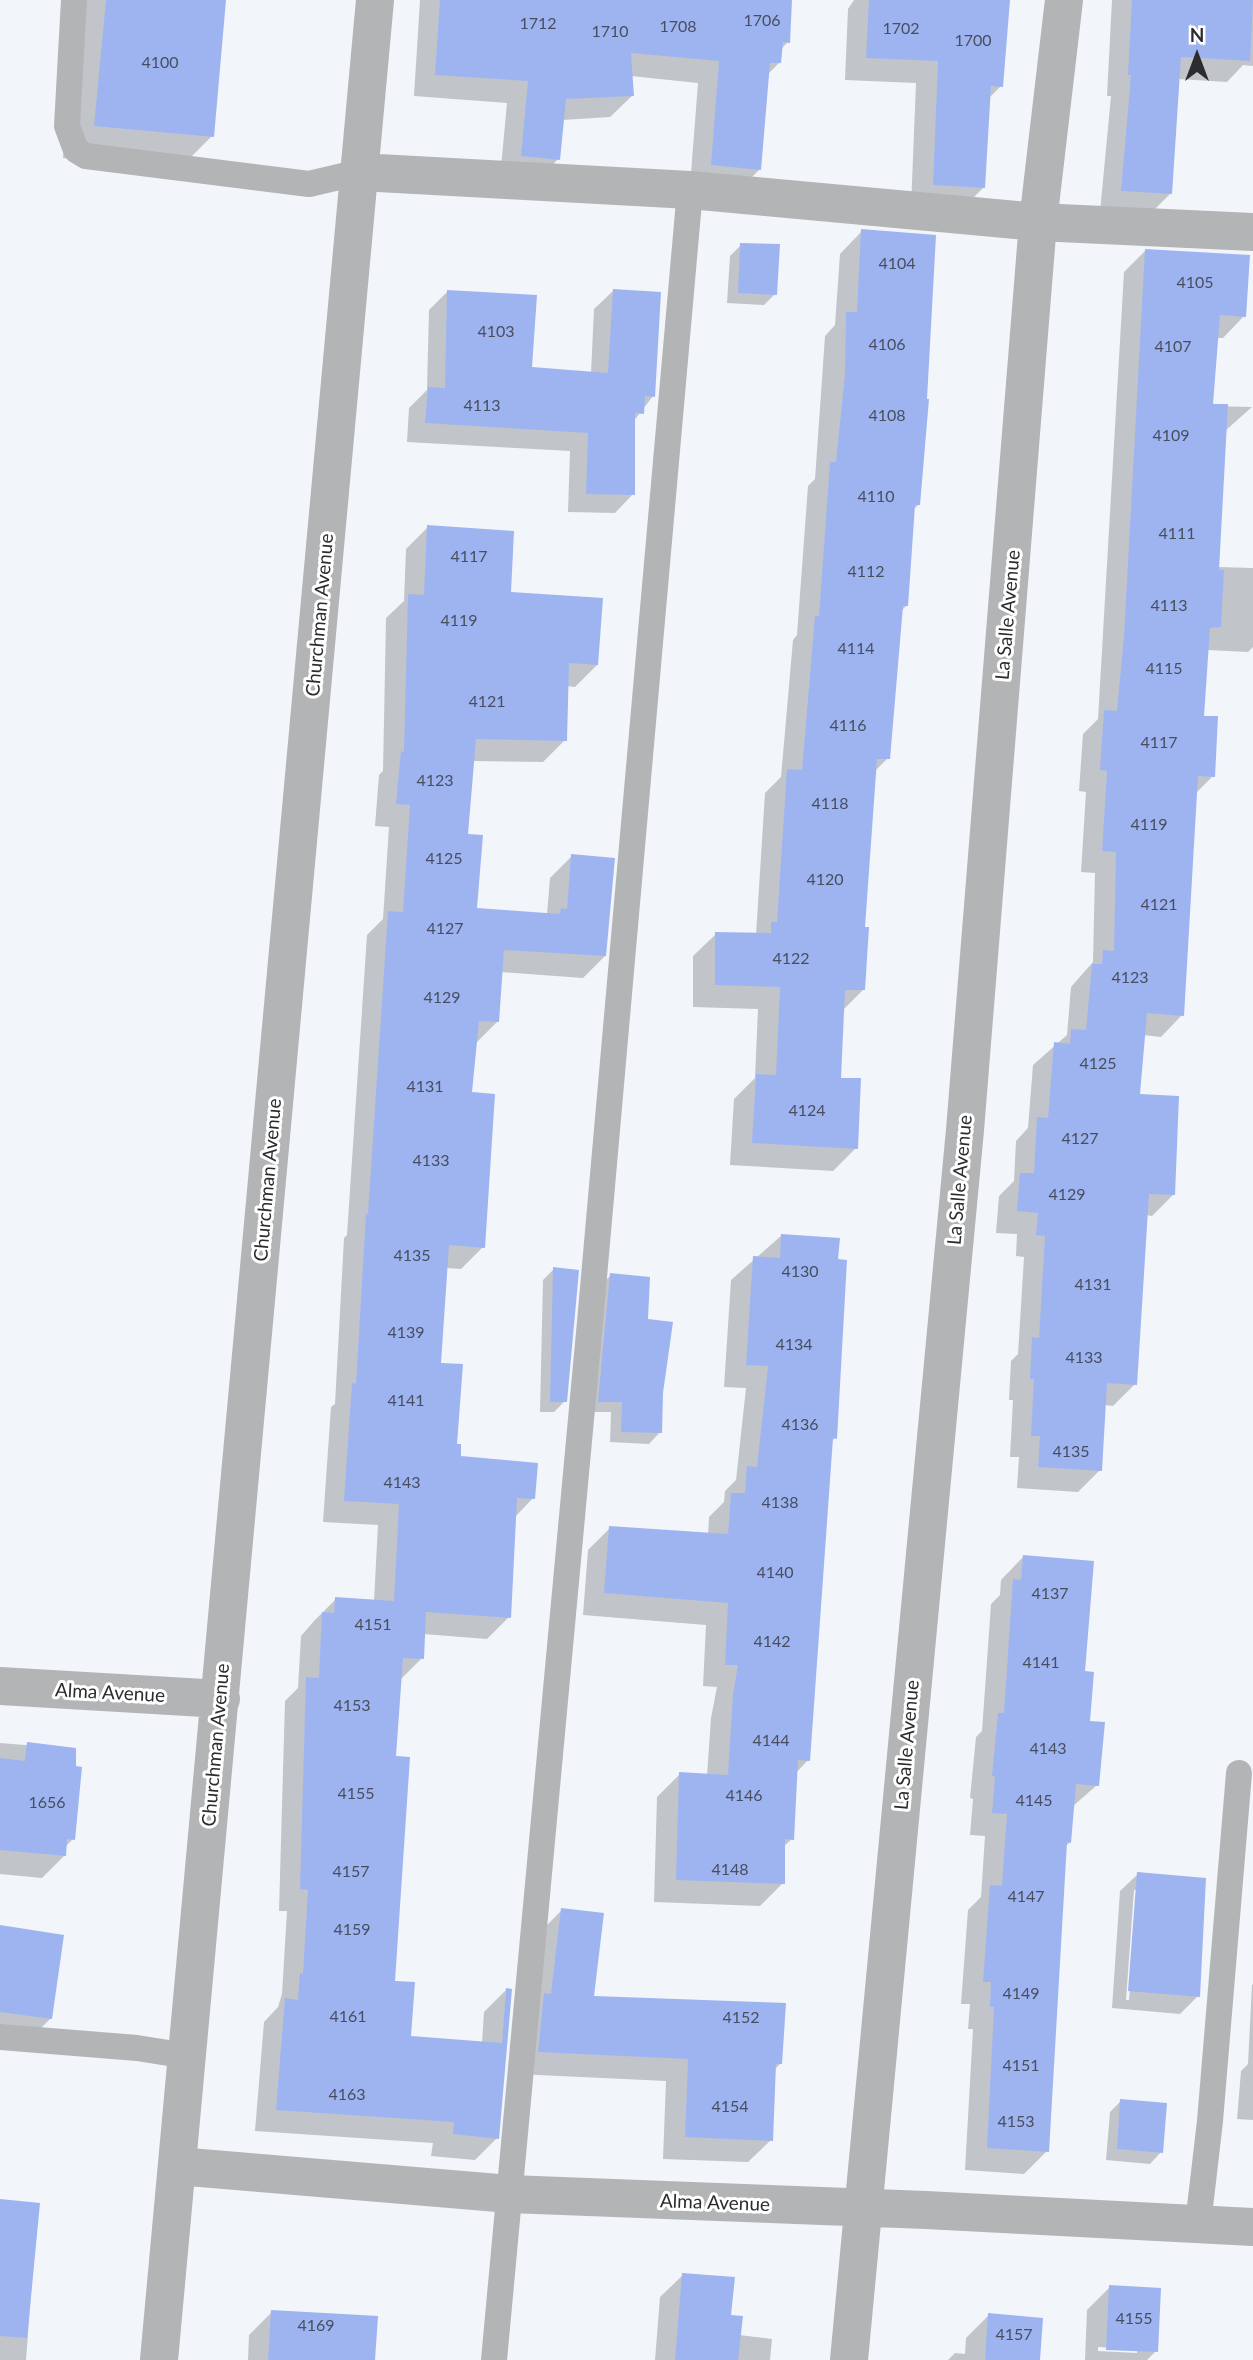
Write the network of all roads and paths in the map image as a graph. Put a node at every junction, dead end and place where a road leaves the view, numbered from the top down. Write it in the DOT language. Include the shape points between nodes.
graph roads {
  1 [pos="74,0"];
  2 [pos="376,0"];
  3 [pos="1064,0"];
  4 [pos="360,172"];
  5 [pos="690,190"];
  6 [pos="1038,222"];
  7 [pos="1253,232"];
  8 [pos="0,1686"];
  9 [pos="221,1699"];
  10 [pos="1239,1773"];
  11 [pos="0,2037"];
  12 [pos="187,2056"];
  13 [pos="177,2166"];
  14 [pos="510,2194"];
  15 [pos="863,2209"];
  16 [pos="1198,2224"];
  17 [pos="1253,2227"];
  18 [pos="159,2360"];
  19 [pos="494,2360"];
  20 [pos="849,2360"];
  1 -- 4 [label="lane" via="67,126 76,150 86,156 309,184"];
  2 -- 4 [label="street, Churchman Avenue"];
  3 -- 6 [label="street, La Salle Avenue"];
  4 -- 5 [label="street"];
  4 -- 9 [label="street, Churchman Avenue"];
  5 -- 6 [label="street"];
  5 -- 14 [label="lane"];
  6 -- 7 [label="street"];
  6 -- 15 [label="street, La Salle Avenue" via="968,1102"];
  8 -- 9 [label="street, Alma Avenue"];
  9 -- 12 [label="street, Churchman Avenue"];
  10 -- 16 [label="lane"];
  11 -- 12 [label="lane"];
  12 -- 13 [label="street, Churchman Avenue"];
  13 -- 14 [label="street, Alma Avenue"];
  13 -- 18 [label="street, Churchman Avenue"];
  14 -- 15 [label="street, Alma Avenue"];
  14 -- 19 [label="lane"];
  15 -- 16 [label="street, Alma Avenue"];
  15 -- 20 [label="street, La Salle Avenue"];
  16 -- 17 [label="street, Alma Avenue"];
}
